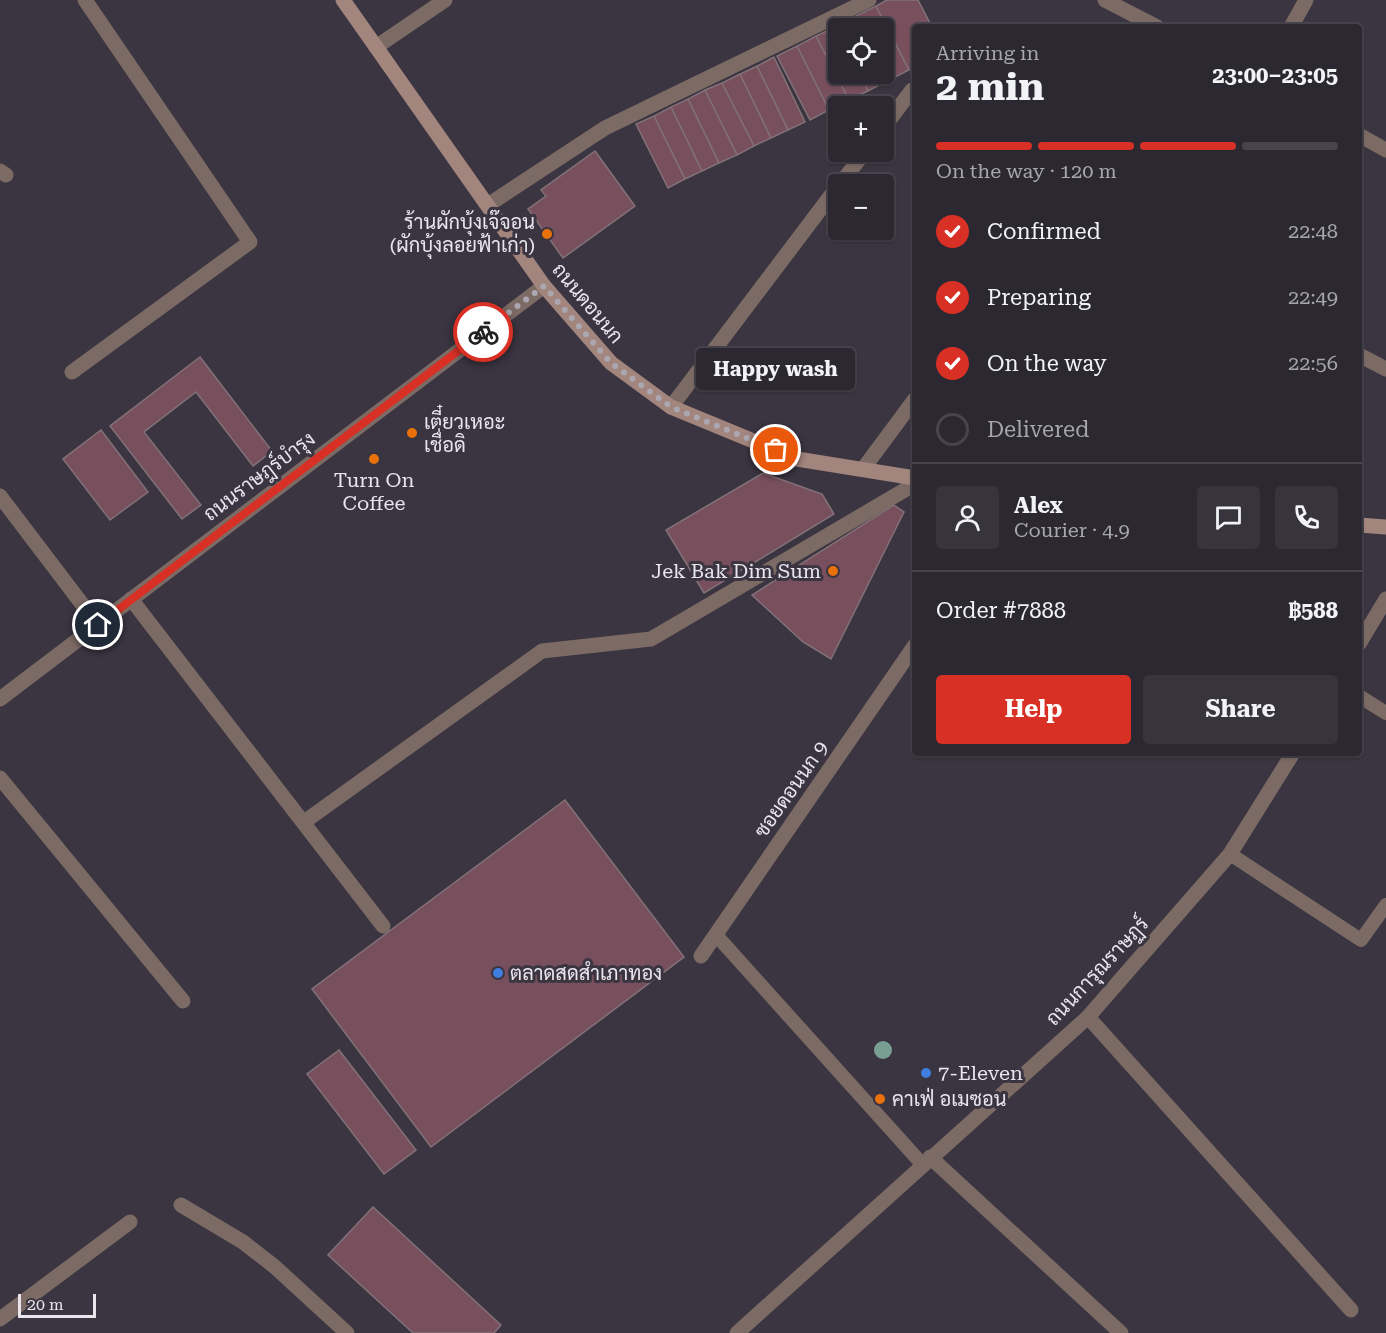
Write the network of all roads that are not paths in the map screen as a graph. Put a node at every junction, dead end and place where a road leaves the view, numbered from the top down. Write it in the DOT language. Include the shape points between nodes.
graph roads {
  1 [pos="85,0"];
  2 [pos="343,0"];
  3 [pos="445,0"];
  4 [pos="869,0"];
  5 [pos="1105,0"];
  6 [pos="1306,0"];
  7 [pos="1148,24"];
  8 [pos="1293,24"];
  9 [pos="376,48"];
  10 [pos="912,90"];
  11 [pos="894,114"];
  12 [pos="1362,137"];
  13 [pos="1386,150"];
  14 [pos="857,162"];
  15 [pos="848,174"];
  16 [pos="828,200"];
  17 [pos="488,205"];
  18 [pos="544,286"];
  19 [pos="1362,357"];
  20 [pos="1386,369"];
  21 [pos="72,372"];
  22 [pos="912,403"];
  23 [pos="671,407"];
  24 [pos="862,469"];
  25 [pos="912,477"];
  26 [pos="912,486"];
  27 [pos="0,496"];
  28 [pos="1362,525"];
  29 [pos="1386,527"];
  30 [pos="131,599"];
  31 [pos="1386,599"];
  32 [pos="98,625"];
  33 [pos="1362,639"];
  34 [pos="912,649"];
  35 [pos="1362,698"];
  36 [pos="0,699"];
  37 [pos="1386,713"];
  38 [pos="1291,756"];
  39 [pos="0,778"];
  40 [pos="304,822"];
  41 [pos="1230,854"];
  42 [pos="1386,904"];
  43 [pos="383,926"];
  44 [pos="716,935"];
  45 [pos="701,956"];
  46 [pos="183,1001"];
  47 [pos="1088,1017"];
  48 [pos="926,1161"];
  49 [pos="181,1205"];
  50 [pos="130,1222"];
  51 [pos="1351,1310"];
  52 [pos="0,1319"];
  53 [pos="347,1333"];
  54 [pos="737,1333"];
  55 [pos="1121,1333"];
  1 -- 21 [label="street" via="250,242"];
  2 -- 9 [label="main road, ถนนดอนนก"];
  3 -- 9 [label="street"];
  4 -- 17 [label="street" via="605,128"];
  5 -- 7 [label="street"];
  6 -- 8 [label="street"];
  9 -- 17 [label="main road, ถนนดอนนก"];
  10 -- 11 [label="street"];
  12 -- 13 [label="street"];
  14 -- 15 [label="street"];
  16 -- 23 [label="street"];
  17 -- 18 [label="main road, ถนนดอนนก"];
  18 -- 23 [label="main road, ถนนดอนนก" via="611,363"];
  18 -- 30 [label="street, ถนนราษฎร์บำรุง"];
  19 -- 20 [label="street"];
  22 -- 24 [label="street"];
  23 -- 24 [label="main road, ถนนดอนนก" via="797,459"];
  24 -- 25 [label="main road, ถนนดอนนก"];
  26 -- 40 [label="street" via="651,639 542,651"];
  27 -- 32 [label="street"];
  28 -- 29 [label="main road"];
  30 -- 32 [label="street, ถนนราษฎร์บำรุง"];
  30 -- 40 [label="street"];
  31 -- 33 [label="street"];
  32 -- 36 [label="street, ถนนราษฎร์บำรุง"];
  34 -- 44 [label="street, ซอยดอนนก 9"];
  35 -- 37 [label="lane"];
  38 -- 41 [label="street, ถนนการุณราษฏร์"];
  39 -- 46 [label="street"];
  40 -- 43 [label="street"];
  41 -- 42 [label="lane" via="1361,940"];
  41 -- 47 [label="street, ถนนการุณราษฏร์"];
  44 -- 45 [label="street, ซอยดอนนก 9"];
  44 -- 48 [label="lane"];
  47 -- 48 [label="street, ถนนการุณราษฏร์"];
  47 -- 51 [label="street"];
  48 -- 54 [label="street, ถนนการุณราษฏร์"];
  48 -- 55 [label="street"];
  49 -- 53 [label="street" via="243,1242"];
  50 -- 52 [label="street"];
}
